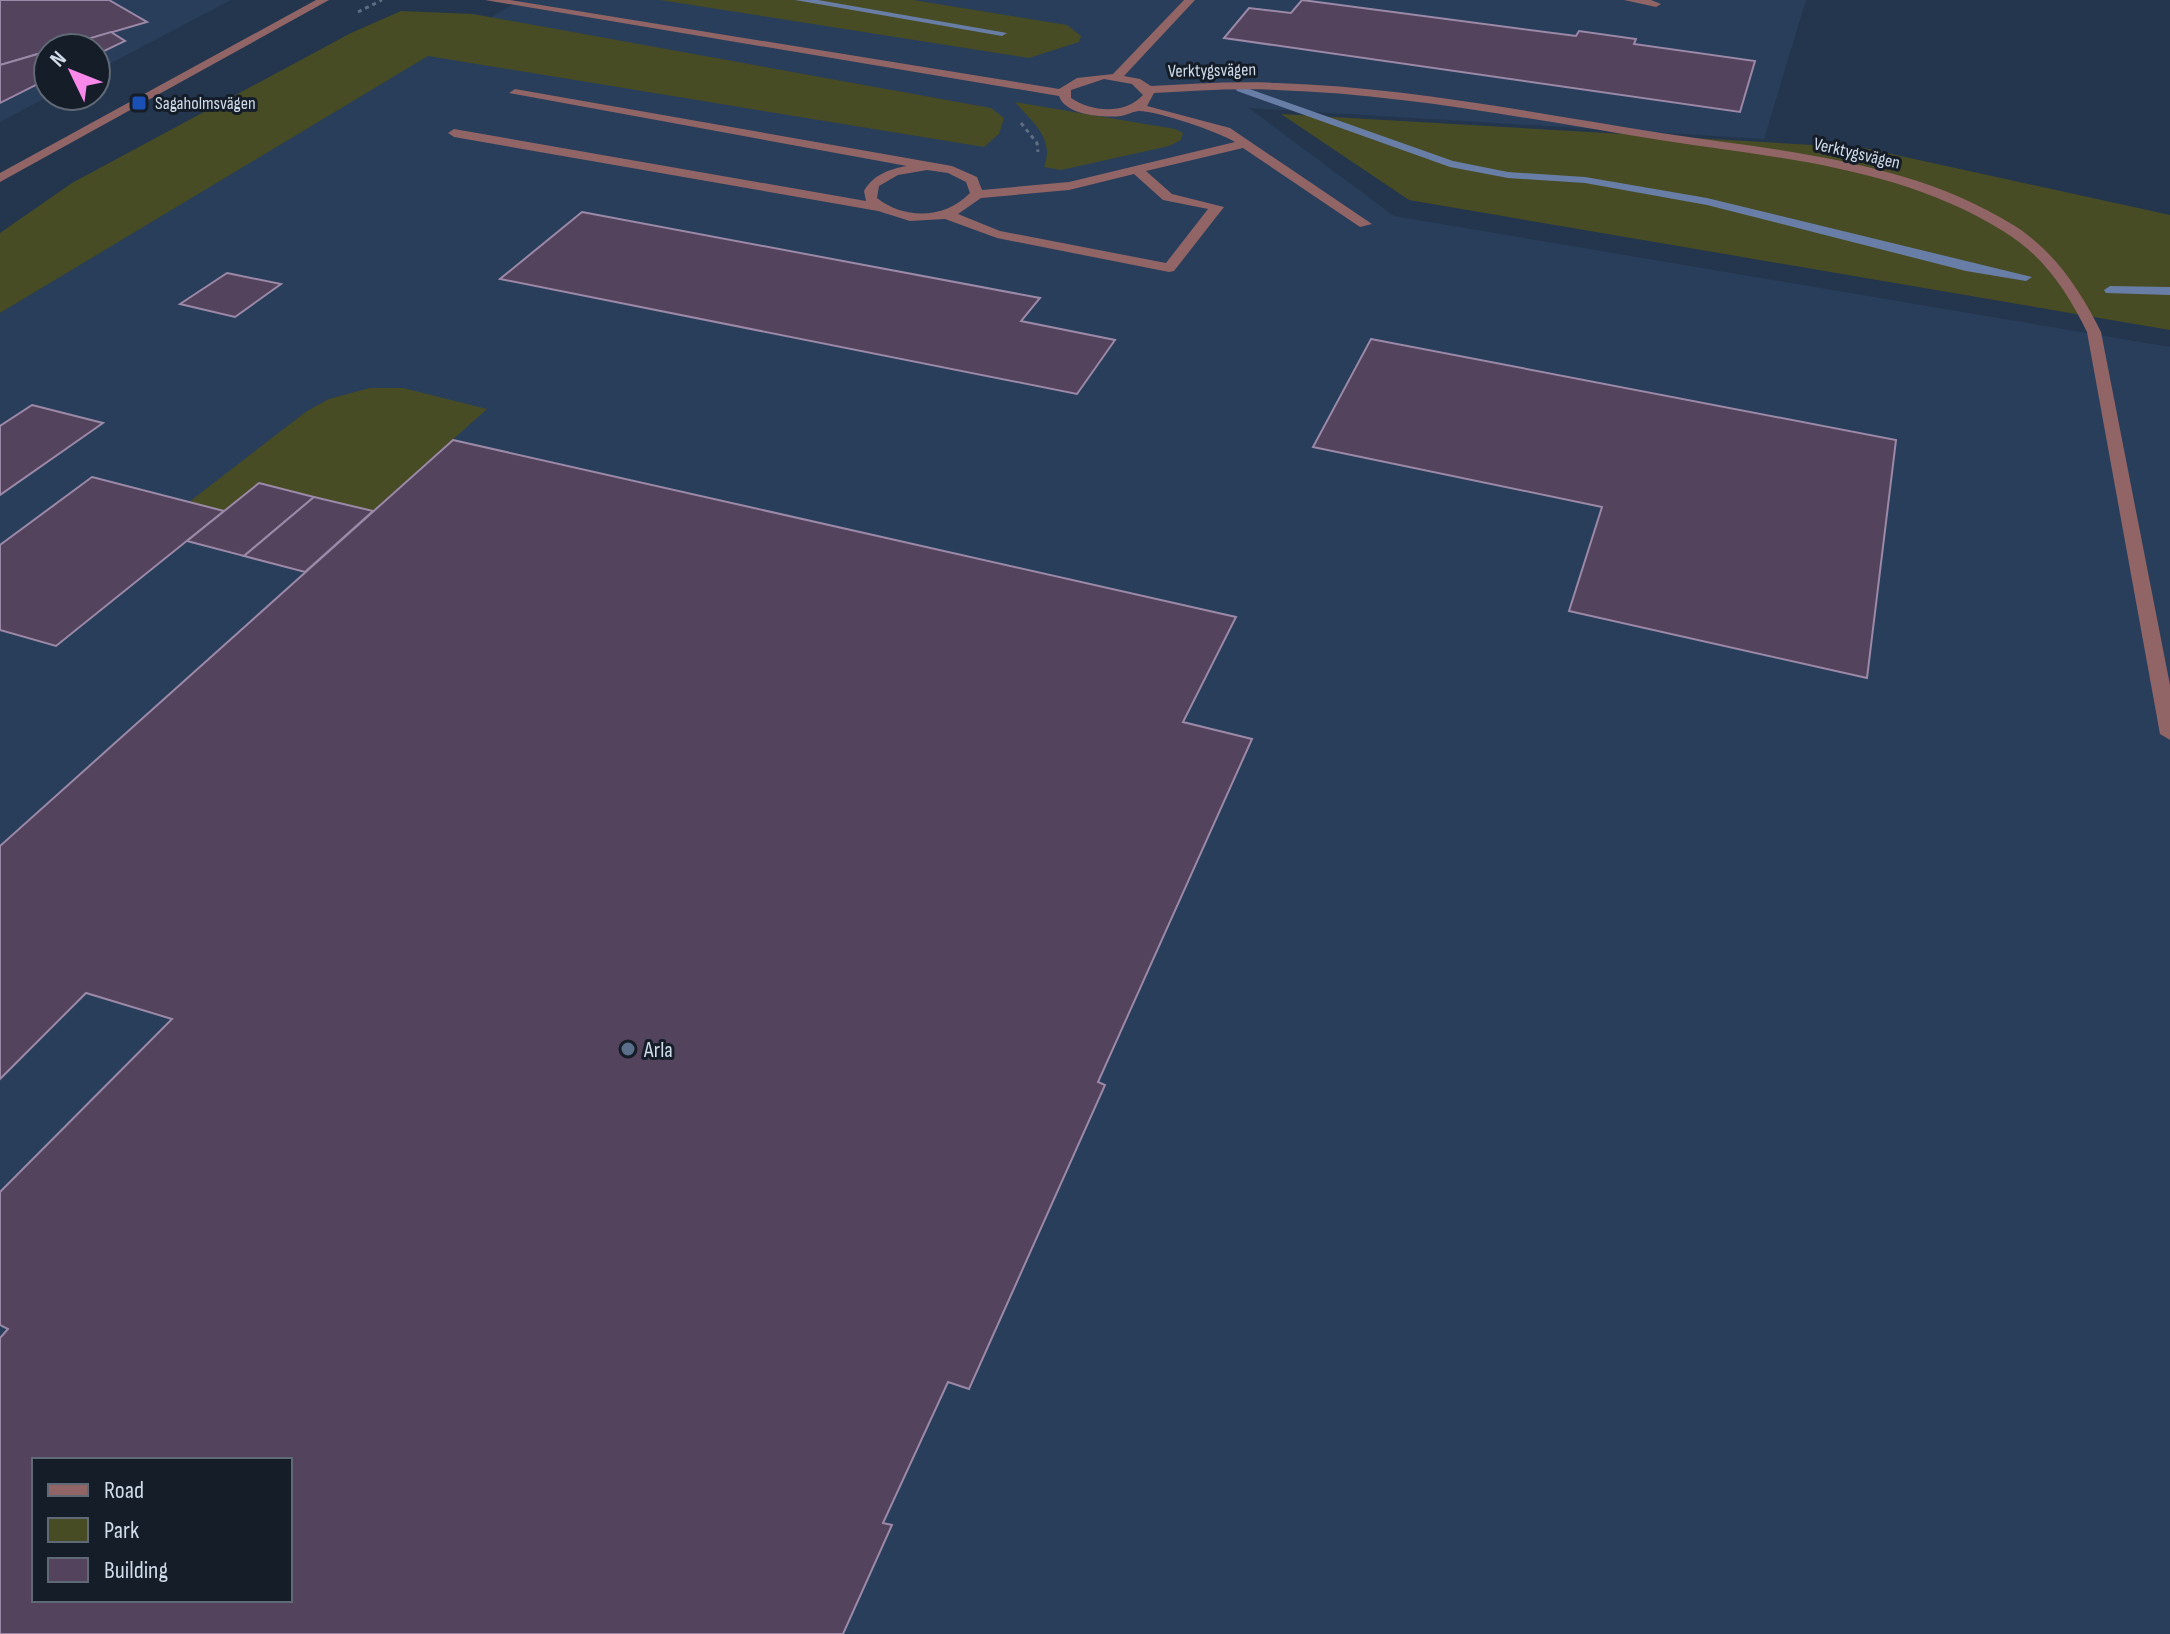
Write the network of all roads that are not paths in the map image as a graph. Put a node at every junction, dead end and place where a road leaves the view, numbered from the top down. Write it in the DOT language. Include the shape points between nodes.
graph roads {
  1 [pos="324,0"];
  2 [pos="490,0"];
  3 [pos="1190,0"];
  4 [pos="1629,0"];
  5 [pos="1656,4"];
  6 [pos="1116,77"];
  7 [pos="1148,90"];
  8 [pos="515,93"];
  9 [pos="1063,93"];
  10 [pos="1138,107"];
  11 [pos="454,133"];
  12 [pos="1247,143"];
  13 [pos="923,167"];
  14 [pos="1137,170"];
  15 [pos="0,178"];
  16 [pos="977,194"];
  17 [pos="878,207"];
  18 [pos="945,214"];
  19 [pos="1365,224"];
  20 [pos="2170,734"];
  1 -- 15 [label="street"];
  2 -- 9 [label="street"];
  3 -- 6 [label="street, Verktygsvägen"];
  4 -- 5 [label="street"];
  6 -- 7 [label="street"];
  6 -- 9 [label="street" via="1081,80"];
  7 -- 10 [label="street"];
  7 -- 20 [label="street, Verktygsvägen" via="1292,87 1479,109 1787,157 1910,184 2009,227 2049,260 2076,293 2094,332"];
  8 -- 13 [label="street" via="876,154"];
  9 -- 10 [label="street" via="1071,105 1082,109 1111,112"];
  10 -- 12 [label="street" via="1211,125"];
  11 -- 17 [label="street"];
  12 -- 14 [label="street"];
  12 -- 19 [label="street"];
  13 -- 16 [label="street" via="964,174"];
  13 -- 17 [label="street" via="894,172 874,184 871,199"];
  14 -- 16 [label="street" via="1069,186"];
  14 -- 18 [label="street" via="1168,197 1217,207 1169,268 997,234"];
  16 -- 18 [label="street"];
  17 -- 18 [label="street" via="908,216"];
}
